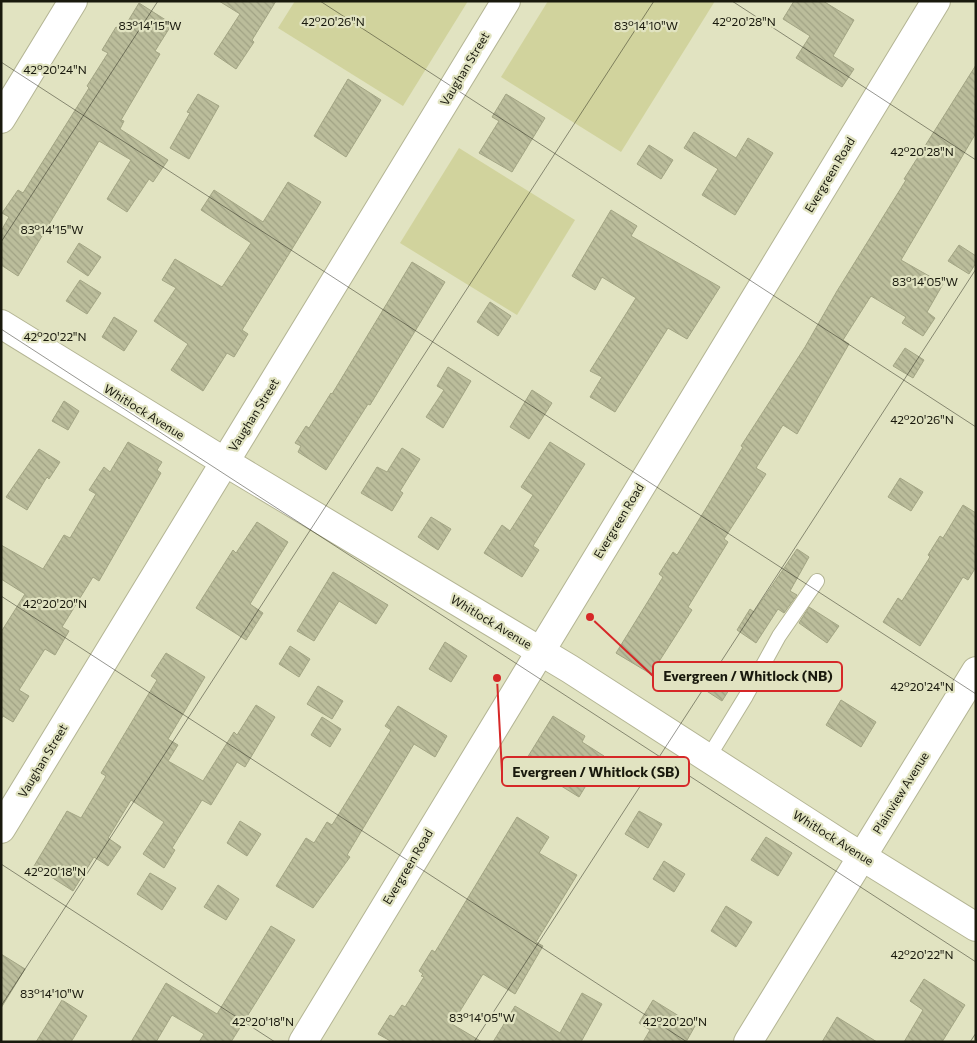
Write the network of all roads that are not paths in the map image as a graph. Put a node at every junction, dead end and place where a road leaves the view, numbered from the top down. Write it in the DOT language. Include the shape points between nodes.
graph roads {
  1 [pos="73,1"];
  2 [pos="506,1"];
  3 [pos="936,1"];
  4 [pos="1,119"];
  5 [pos="1,324"];
  6 [pos="226,462"];
  7 [pos="817,581"];
  8 [pos="539,652"];
  9 [pos="976,671"];
  10 [pos="708,758"];
  11 [pos="1,829"];
  12 [pos="862,857"];
  13 [pos="976,927"];
  14 [pos="303,1042"];
  15 [pos="748,1042"];
  1 -- 4 [label="street"];
  2 -- 6 [label="street, Vaughan Street"];
  3 -- 8 [label="street, Evergreen Road"];
  5 -- 6 [label="street, Whitlock Avenue"];
  6 -- 8 [label="street, Whitlock Avenue"];
  6 -- 11 [label="street, Vaughan Street"];
  7 -- 10 [label="lane" via="779,636"];
  8 -- 10 [label="street, Whitlock Avenue"];
  8 -- 14 [label="street, Evergreen Road"];
  9 -- 12 [label="street, Plainview Avenue"];
  10 -- 12 [label="street, Whitlock Avenue"];
  12 -- 13 [label="street, Whitlock Avenue"];
  12 -- 15 [label="street, Plainview Avenue"];
}
